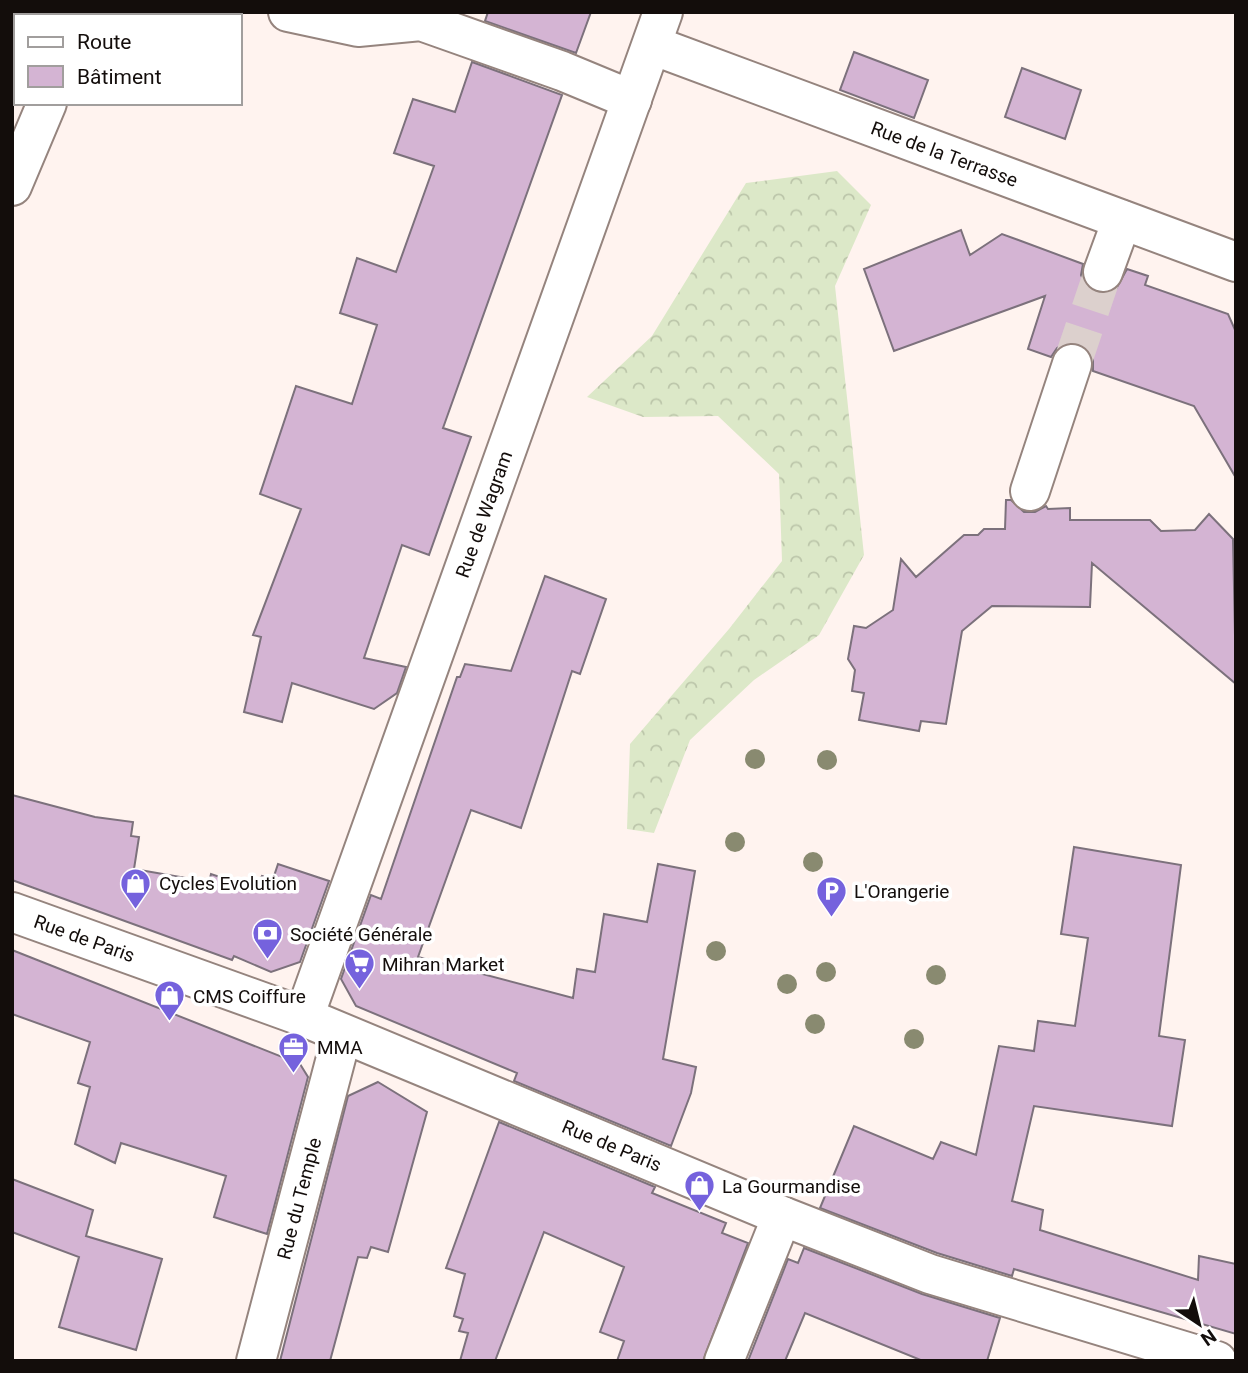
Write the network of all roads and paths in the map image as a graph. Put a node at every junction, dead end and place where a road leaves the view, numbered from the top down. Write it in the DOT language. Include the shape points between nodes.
graph roads {
  1 [pos="288,12"];
  2 [pos="658,29"];
  3 [pos="632,100"];
  4 [pos="46,105"];
  5 [pos="12,187"];
  6 [pos="1122,220"];
  7 [pos="1236,262"];
  8 [pos="1103,272"];
  9 [pos="1072,364"];
  10 [pos="1030,491"];
  11 [pos="12,912"];
  12 [pos="304,1017"];
  13 [pos="342,1035"];
  14 [pos="782,1216"];
  15 [pos="256,1361"];
  16 [pos="724,1361"];
  17 [pos="1217,1361"];
  1 -- 3 [label="street" via="358,27 422,22"];
  2 -- 3 [label="street, Rue de Wagram"];
  2 -- 6 [label="street, Rue de la Terrasse"];
  3 -- 12 [label="street, Rue de Wagram"];
  4 -- 5 [label="street"];
  6 -- 7 [label="street, Rue de la Terrasse"];
  6 -- 8 [label="street"];
  9 -- 10 [label="street"];
  11 -- 12 [label="street, Rue de Paris"];
  12 -- 13 [label="street, Rue de Paris"];
  13 -- 14 [label="street, Rue de Paris"];
  13 -- 15 [label="street, Rue du Temple"];
  14 -- 16 [label="street"];
  14 -- 17 [label="street, Rue de Paris" via="930,1274"];
}
